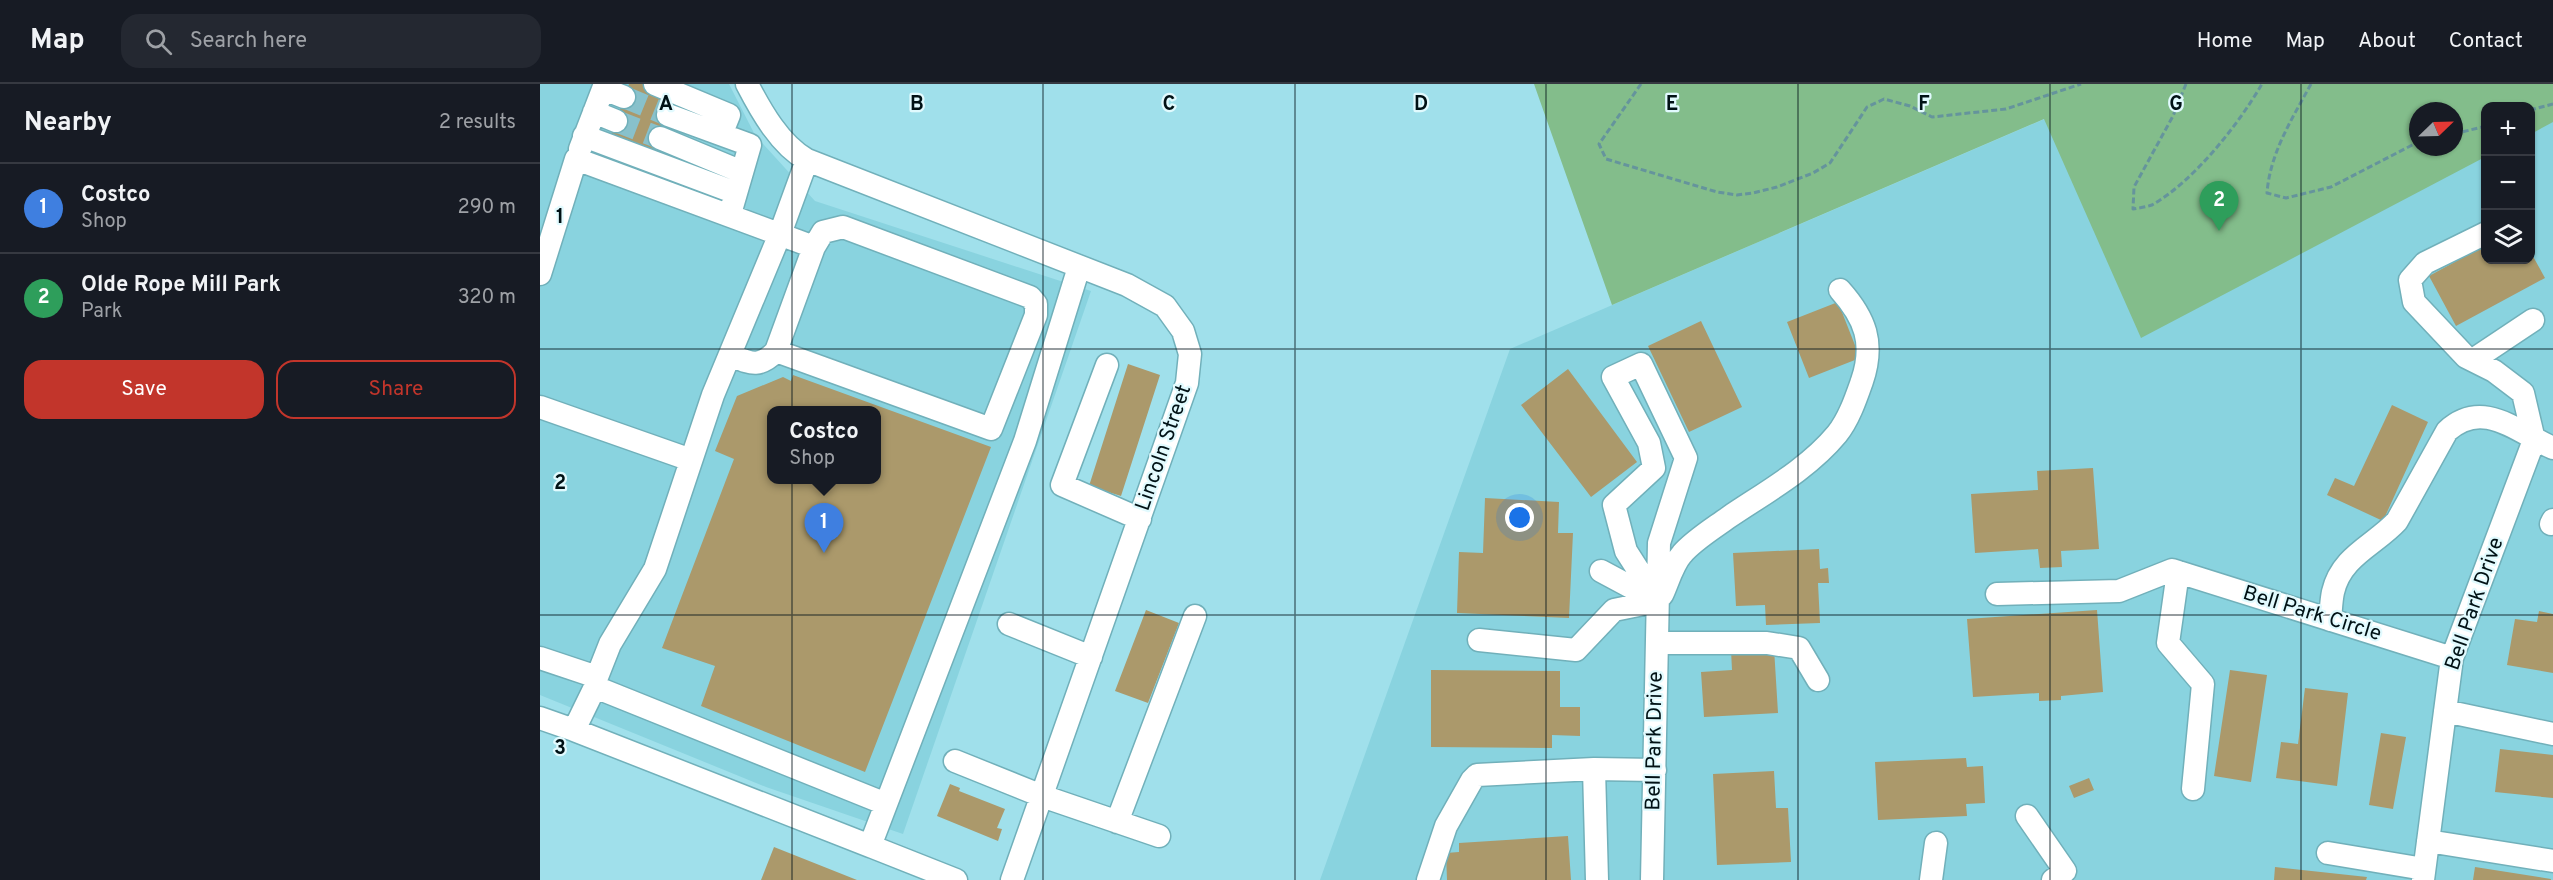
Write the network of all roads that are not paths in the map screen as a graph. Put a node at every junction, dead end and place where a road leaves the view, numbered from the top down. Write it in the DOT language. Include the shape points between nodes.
graph roads {
  1 [pos="655,84"];
  2 [pos="747,84"];
  3 [pos="609,106"];
  4 [pos="729,132"];
  5 [pos="576,159"];
  6 [pos="807,160"];
  7 [pos="741,177"];
  8 [pos="730,216"];
  9 [pos="780,234"];
  10 [pos="2481,235"];
  11 [pos="814,247"];
  12 [pos="1079,267"];
  13 [pos="540,274"];
  14 [pos="1840,290"];
  15 [pos="2533,320"];
  16 [pos="776,351"];
  17 [pos="730,355"];
  18 [pos="2473,360"];
  19 [pos="1107,365"];
  20 [pos="542,412"];
  21 [pos="991,429"];
  22 [pos="1025,441"];
  23 [pos="2544,444"];
  24 [pos="691,460"];
  25 [pos="1140,519"];
  26 [pos="1601,571"];
  27 [pos="2175,571"];
  28 [pos="1997,594"];
  29 [pos="1658,601"];
  30 [pos="1195,616"];
  31 [pos="2330,620"];
  32 [pos="1009,624"];
  33 [pos="1479,640"];
  34 [pos="1657,643"];
  35 [pos="1091,657"];
  36 [pos="2452,657"];
  37 [pos="540,658"];
  38 [pos="1818,680"];
  39 [pos="596,682"];
  40 [pos="2445,711"];
  41 [pos="540,718"];
  42 [pos="574,730"];
  43 [pos="2553,734"];
  44 [pos="955,761"];
  45 [pos="1594,769"];
  46 [pos="1655,770"];
  47 [pos="2193,789"];
  48 [pos="1042,796"];
  49 [pos="886,804"];
  50 [pos="2027,816"];
  51 [pos="1117,822"];
  52 [pos="1159,837"];
  53 [pos="2428,841"];
  54 [pos="1936,843"];
  55 [pos="870,846"];
  56 [pos="2328,853"];
  57 [pos="2553,861"];
  58 [pos="2423,874"];
  59 [pos="956,880"];
  60 [pos="1012,880"];
  61 [pos="1428,880"];
  62 [pos="1597,880"];
  63 [pos="1652,880"];
  64 [pos="1931,880"];
  65 [pos="2053,880"];
  1 -- 4 [label="street" via="729,115"];
  2 -- 6 [label="street, Lincoln Street" via="772,125 795,153"];
  3 -- 5 [label="street"];
  3 -- 7 [label="street"];
  4 -- 7 [label="street" via="750,145"];
  4 -- 7 [label="street" via="664,126"];
  5 -- 8 [label="street"];
  5 -- 13 [label="street"];
  6 -- 9 [label="street"];
  6 -- 12 [label="street, Lincoln Street"];
  7 -- 8 [label="street"];
  8 -- 9 [label="street"];
  9 -- 11 [label="street"];
  9 -- 17 [label="street"];
  10 -- 18 [label="street" via="2425,263 2410,280 2414,302"];
  11 -- 16 [label="street"];
  11 -- 21 [label="street" via="823,232 843,227 1030,297 1036,304 1036,315"];
  12 -- 22 [label="street"];
  12 -- 25 [label="street, Lincoln Street" via="1127,285 1165,306 1183,331 1190,354 1188,383"];
  14 -- 29 [label="street" via="1865,326 1870,350 1856,399 1838,432 1812,460 1716,526 1682,555"];
  15 -- 18 [label="street"];
  16 -- 17 [label="street" via="768,360 754,364"];
  16 -- 21 [label="street"];
  17 -- 24 [label="street"];
  18 -- 23 [label="street" via="2523,393"];
  19 -- 25 [label="street" via="1062,486"];
  20 -- 24 [label="street"];
  21 -- 22 [label="street"];
  22 -- 49 [label="street"];
  23 -- 31 [label="street" via="2492,417 2474,416 2458,421 2447,431 2397,521 2342,568 2333,591"];
  23 -- 36 [label="street, Bell Park Drive"];
  24 -- 39 [label="street" via="655,569 610,644"];
  25 -- 35 [label="street, Lincoln Street"];
  26 -- 29 [label="street"];
  27 -- 28 [label="street" via="2120,591"];
  27 -- 31 [label="street, Bell Park Circle"];
  27 -- 47 [label="street" via="2168,643 2204,684"];
  29 -- 29 [label="street, Bell Park Drive" via="1659,543 1686,458 1641,364 1613,377 1649,443 1654,468 1614,505 1626,551"];
  29 -- 33 [label="street" via="1614,610 1576,650"];
  29 -- 34 [label="street, Bell Park Drive"];
  30 -- 51 [label="street"];
  31 -- 36 [label="street, Bell Park Circle"];
  32 -- 35 [label="street"];
  34 -- 38 [label="street" via="1767,643 1799,648"];
  34 -- 46 [label="street, Bell Park Drive"];
  35 -- 48 [label="street, Lincoln Street"];
  36 -- 40 [label="street, Bell Park Drive"];
  37 -- 39 [label="street"];
  39 -- 42 [label="street"];
  39 -- 49 [label="street"];
  40 -- 43 [label="street"];
  40 -- 53 [label="street, Bell Park Drive"];
  41 -- 42 [label="street"];
  42 -- 55 [label="street"];
  44 -- 48 [label="street"];
  45 -- 46 [label="street"];
  45 -- 61 [label="street" via="1477,775 1446,826"];
  45 -- 62 [label="street"];
  46 -- 63 [label="street, Bell Park Drive"];
  48 -- 51 [label="street"];
  48 -- 60 [label="street, Lincoln Street"];
  49 -- 55 [label="street"];
  50 -- 65 [label="street" via="2065,871"];
  51 -- 52 [label="street"];
  53 -- 57 [label="street"];
  53 -- 58 [label="street, Bell Park Drive"];
  54 -- 64 [label="street"];
  55 -- 59 [label="street"];
  56 -- 58 [label="street"];
}
